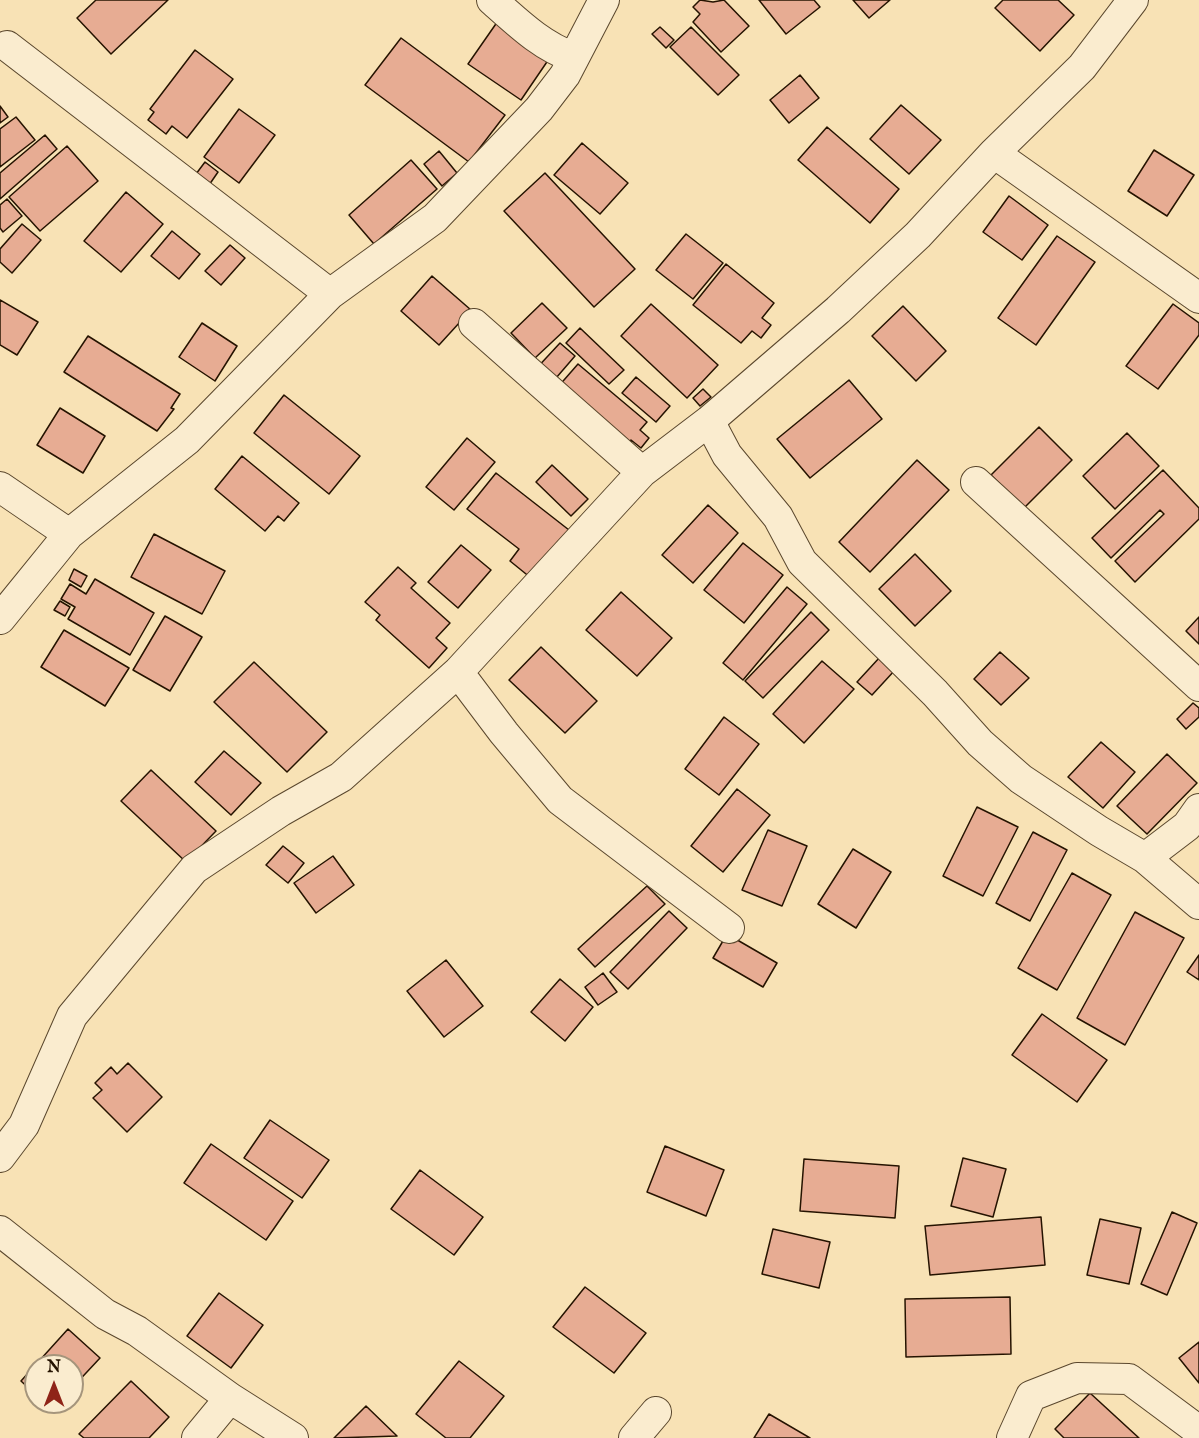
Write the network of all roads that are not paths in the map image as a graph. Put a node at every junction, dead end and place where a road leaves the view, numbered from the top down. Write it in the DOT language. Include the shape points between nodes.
graph roads {
  1 [pos="492,0"];
  2 [pos="604,0"];
  3 [pos="1133,0"];
  4 [pos="6,46"];
  5 [pos="573,57"];
  6 [pos="994,153"];
  7 [pos="330,294"];
  8 [pos="1199,298"];
  9 [pos="474,324"];
  10 [pos="709,421"];
  11 [pos="642,472"];
  12 [pos="976,482"];
  13 [pos="0,488"];
  14 [pos="69,534"];
  15 [pos="0,620"];
  16 [pos="458,672"];
  17 [pos="1199,686"];
  18 [pos="1199,809"];
  19 [pos="1145,858"];
  20 [pos="1199,904"];
  21 [pos="729,928"];
  22 [pos="0,1157"];
  23 [pos="0,1231"];
  24 [pos="230,1398"];
  25 [pos="657,1412"];
  26 [pos="1199,1431"];
  27 [pos="196,1438"];
  28 [pos="293,1438"];
  29 [pos="634,1438"];
  30 [pos="1012,1438"];
  1 -- 5 [label="street" via="529,33"];
  2 -- 5 [label="street"];
  3 -- 6 [label="street" via="1082,67"];
  4 -- 7 [label="street"];
  5 -- 7 [label="street" via="539,110 435,218"];
  6 -- 8 [label="street"];
  6 -- 10 [label="street" via="918,235"];
  7 -- 14 [label="street" via="187,440"];
  9 -- 11 [label="street"];
  10 -- 11 [label="street"];
  10 -- 19 [label="street" via="727,455 778,517 802,562 980,743 1021,779"];
  11 -- 16 [label="street"];
  12 -- 17 [label="street"];
  13 -- 14 [label="street"];
  14 -- 15 [label="street"];
  16 -- 21 [label="street" via="560,800"];
  16 -- 22 [label="street" via="341,777 194,868 72,1016 24,1125"];
  18 -- 19 [label="street" via="1187,826"];
  19 -- 20 [label="street"];
  23 -- 24 [label="street" via="105,1314 137,1331"];
  24 -- 27 [label="street"];
  24 -- 28 [label="street"];
  25 -- 29 [label="street"];
  26 -- 30 [label="street" via="1129,1379 1077,1378 1031,1396"];
}
